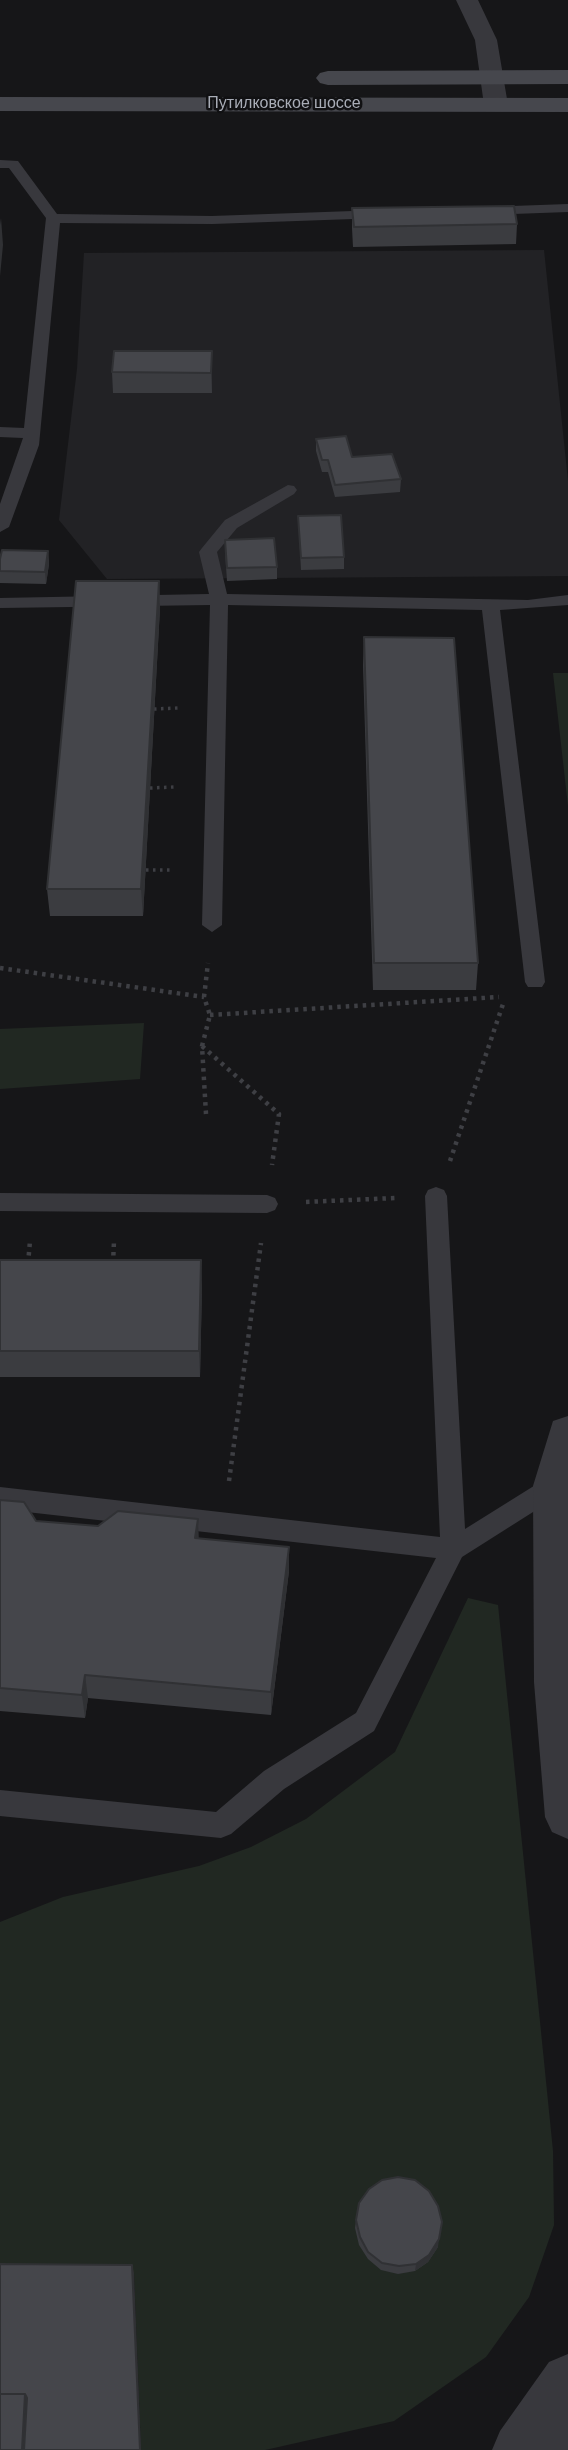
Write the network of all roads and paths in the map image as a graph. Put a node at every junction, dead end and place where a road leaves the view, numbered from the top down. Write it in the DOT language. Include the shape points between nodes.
graph roads {
  1 [pos="467,0"];
  2 [pos="492,77"];
  3 [pos="312,78"];
  4 [pos="568,78"];
  5 [pos="0,104"];
  6 [pos="496,105"];
  7 [pos="568,105"];
  8 [pos="0,164"];
  9 [pos="568,208"];
  10 [pos="472,211"];
  11 [pos="404,214"];
  12 [pos="53,218"];
  13 [pos="0,432"];
  14 [pos="32,433"];
  15 [pos="288,489"];
  16 [pos="0,527"];
  17 [pos="219,599"];
  18 [pos="568,600"];
  19 [pos="0,603"];
  20 [pos="490,605"];
  21 [pos="212,925"];
  22 [pos="0,968"];
  23 [pos="535,982"];
  24 [pos="204,998"];
  25 [pos="211,1015"];
  26 [pos="202,1046"];
  27 [pos="206,1114"];
  28 [pos="436,1196"];
  29 [pos="0,1202"];
  30 [pos="267,1204"];
  31 [pos="568,1433"];
  32 [pos="554,1486"];
  33 [pos="0,1498"];
  34 [pos="223,1523"];
  35 [pos="453,1549"];
  36 [pos="0,1803"];
  37 [pos="568,1817"];
  38 [pos="568,2381"];
  39 [pos="568,2432"];
  40 [pos="519,2450"];
  41 [pos="564,2450"];
  1 -- 2 [label="street" via="486,40"];
  2 -- 3 [label="main road, Путилковское шоссе"];
  2 -- 4 [label="main road, Путилковское шоссе"];
  2 -- 6 [label="street"];
  5 -- 6 [label="main road, Путилковское шоссе"];
  6 -- 7 [label="main road, Путилковское шоссе"];
  8 -- 12 [label="lane" via="13,164"];
  9 -- 10 [label="lane"];
  11 -- 12 [label="lane" via="212,220"];
  12 -- 14 [label="lane"];
  13 -- 14 [label="lane"];
  14 -- 16 [label="lane"];
  15 -- 17 [label="lane" via="231,524 208,552"];
  17 -- 19 [label="lane"];
  17 -- 20 [label="lane"];
  17 -- 21 [label="lane"];
  18 -- 20 [label="lane"];
  20 -- 23 [label="lane"];
  21 -- 24 [label="path"];
  22 -- 24 [label="path"];
  24 -- 25 [label="path"];
  25 -- 26 [label="path"];
  25 -- 28 [label="path" via="506,997"];
  26 -- 27 [label="path"];
  26 -- 30 [label="path" via="279,1114"];
  28 -- 30 [label="path"];
  28 -- 35 [label="lane"];
  29 -- 30 [label="lane"];
  30 -- 34 [label="path"];
  31 -- 32 [label="street"];
  32 -- 35 [label="lane"];
  32 -- 37 [label="street" via="556,1682"];
  33 -- 34 [label="lane"];
  34 -- 35 [label="lane"];
  35 -- 36 [label="lane" via="365,1722 274,1780 221,1825"];
  38 -- 40 [label="street"];
  39 -- 41 [label="street"];
}
